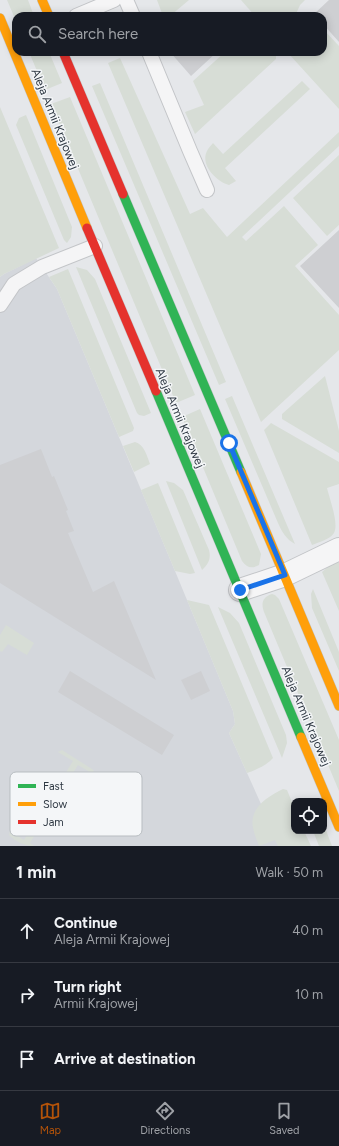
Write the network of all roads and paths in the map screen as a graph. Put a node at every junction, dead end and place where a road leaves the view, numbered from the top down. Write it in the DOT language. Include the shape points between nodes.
graph roads {
  1 [pos="42,0"];
  2 [pos="114,0"];
  3 [pos="126,0"];
  4 [pos="47,12"];
  5 [pos="86,12"];
  6 [pos="131,12"];
  7 [pos="0,18"];
  8 [pos="12,47"];
  9 [pos="16,56"];
  10 [pos="66,56"];
  11 [pos="151,56"];
  12 [pos="207,190"];
  13 [pos="94,246"];
  14 [pos="0,305"];
  15 [pos="339,549"];
  16 [pos="285,575"];
  17 [pos="240,590"];
  18 [pos="339,706"];
  19 [pos="339,827"];
  1 -- 4 [label="street"];
  2 -- 5 [label="lane"];
  3 -- 6 [label="lane"];
  7 -- 8 [label="street, Aleja Armii Krajowej"];
  9 -- 13 [label="street, Aleja Armii Krajowej"];
  10 -- 16 [label="street"];
  11 -- 12 [label="lane"];
  13 -- 14 [label="lane" via="42,267 14,284"];
  13 -- 17 [label="street, Aleja Armii Krajowej"];
  15 -- 16 [label="street"];
  16 -- 17 [label="street"];
  16 -- 18 [label="street"];
  17 -- 19 [label="street, Aleja Armii Krajowej"];
}
